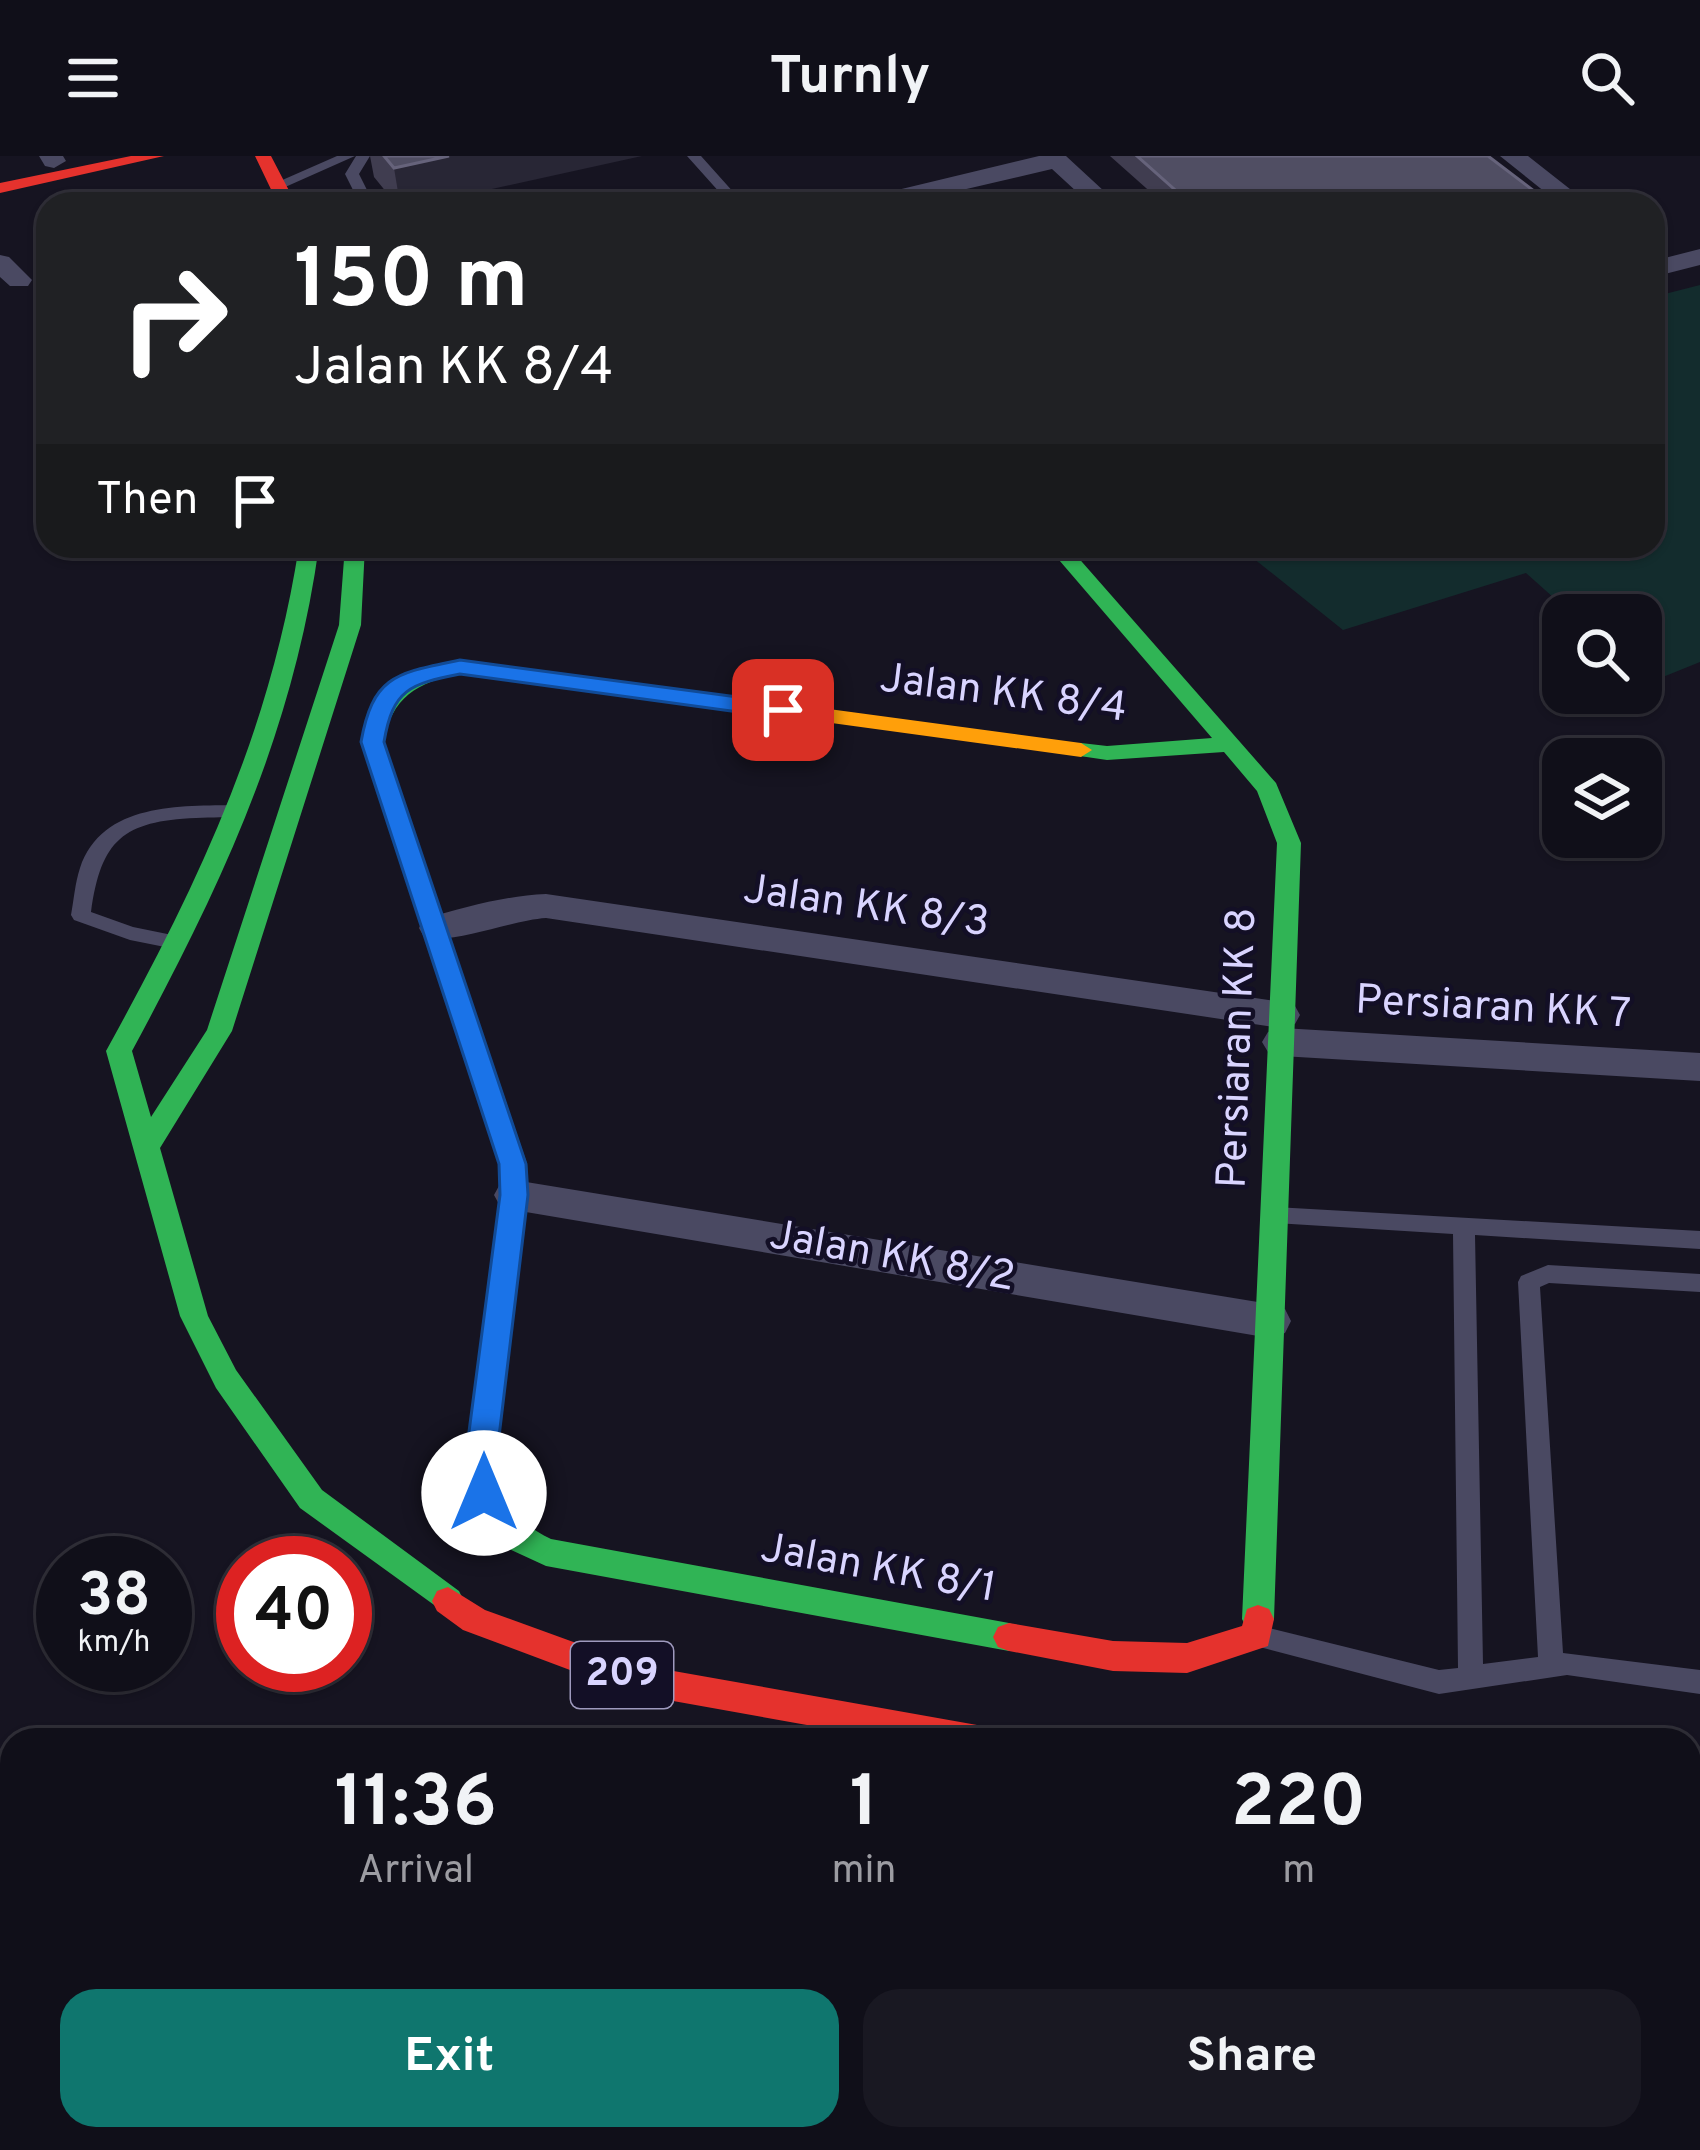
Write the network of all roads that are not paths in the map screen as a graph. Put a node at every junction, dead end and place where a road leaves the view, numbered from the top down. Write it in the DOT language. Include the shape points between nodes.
graph roads {
  1 [pos="156,156"];
  2 [pos="348,156"];
  3 [pos="363,156"];
  4 [pos="694,156"];
  5 [pos="1512,156"];
  6 [pos="60,158"];
  7 [pos="1054,158"];
  8 [pos="0,172"];
  9 [pos="278,176"];
  10 [pos="0,188"];
  11 [pos="361,192"];
  12 [pos="726,192"];
  13 [pos="938,192"];
  14 [pos="1092,192"];
  15 [pos="1560,192"];
  16 [pos="1700,257"];
  17 [pos="1665,264"];
  18 [pos="308,558"];
  19 [pos="354,558"];
  20 [pos="1068,558"];
  21 [pos="1231,744"];
  22 [pos="238,811"];
  23 [pos="437,928"];
  24 [pos="180,943"];
  25 [pos="1281,1029"];
  26 [pos="1700,1067"];
  27 [pos="145,1149"];
  28 [pos="514,1195"];
  29 [pos="1274,1215"];
  30 [pos="1464,1226"];
  31 [pos="1700,1240"];
  32 [pos="1700,1283"];
  33 [pos="1270,1322"];
  34 [pos="1257,1636"];
  35 [pos="1551,1666"];
  36 [pos="1471,1678"];
  37 [pos="1700,1682"];
  38 [pos="910,1728"];
  1 -- 10 [label="street"];
  2 -- 9 [label="lane"];
  3 -- 11 [label="lane" via="352,175"];
  4 -- 12 [label="lane"];
  5 -- 15 [label="street"];
  6 -- 8 [label="street"];
  7 -- 13 [label="street"];
  7 -- 14 [label="street"];
  16 -- 17 [label="street"];
  18 -- 22 [label="street, 209" via="301,636"];
  19 -- 27 [label="street" via="350,625 219,1031"];
  20 -- 21 [label="street, Persiaran KK 8"];
  21 -- 23 [label="street, Jalan KK 8/4" via="1107,753 460,667 409,678 379,705 373,742"];
  21 -- 25 [label="street, Persiaran KK 8" via="1268,788 1289,844"];
  22 -- 24 [label="street, 209"];
  22 -- 24 [label="lane" via="141,818 122,826 91,861 81,915"];
  23 -- 25 [label="street, Jalan KK 8/3" via="547,906"];
  23 -- 28 [label="street" via="506,1137"];
  24 -- 27 [label="street, 209" via="119,1052"];
  25 -- 26 [label="street, Persiaran KK 7"];
  25 -- 29 [label="street, Persiaran KK 8"];
  27 -- 38 [label="street, 209" via="194,1316 226,1379 311,1499 474,1620 634,1679"];
  28 -- 33 [label="street, Jalan KK 8/2"];
  28 -- 34 [label="street, Jalan KK 8/1" via="479,1470 496,1515 517,1537 546,1552 1113,1656 1186,1658"];
  29 -- 30 [label="lane"];
  29 -- 33 [label="street, Persiaran KK 8"];
  30 -- 31 [label="lane"];
  30 -- 36 [label="lane"];
  32 -- 35 [label="lane" via="1548,1274 1529,1282"];
  33 -- 34 [label="street, Persiaran KK 8"];
  34 -- 36 [label="lane" via="1439,1682"];
  35 -- 36 [label="lane"];
  35 -- 37 [label="lane"];
}
